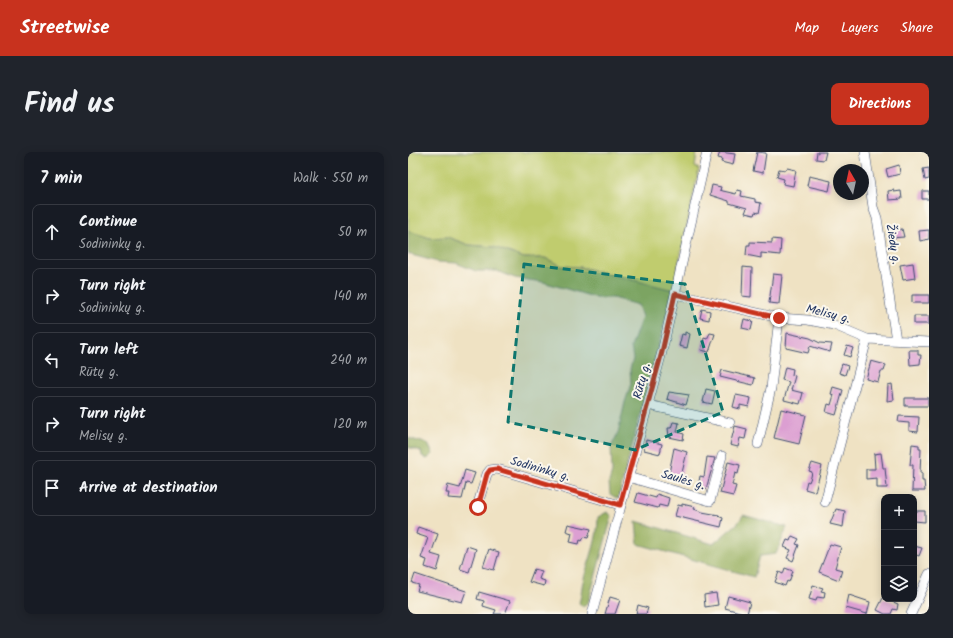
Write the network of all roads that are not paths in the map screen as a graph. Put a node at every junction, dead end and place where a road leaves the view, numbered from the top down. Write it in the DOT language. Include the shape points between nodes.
graph roads {
  1 [pos="707,152"];
  2 [pos="864,152"];
  3 [pos="675,294"];
  4 [pos="779,318"];
  5 [pos="867,339"];
  6 [pos="896,340"];
  7 [pos="929,342"];
  8 [pos="648,405"];
  9 [pos="730,423"];
  10 [pos="758,444"];
  11 [pos="722,456"];
  12 [pos="628,477"];
  13 [pos="825,502"];
  14 [pos="620,505"];
  15 [pos="478,507"];
  16 [pos="929,574"];
  17 [pos="592,614"];
  18 [pos="911,614"];
  1 -- 3 [label="street, Rūtų g."];
  2 -- 6 [label="street, Žiedų g."];
  3 -- 4 [label="street, Melisų g."];
  3 -- 8 [label="street, Rūtų g."];
  4 -- 5 [label="street, Melisų g." via="834,325"];
  4 -- 10 [label="street" via="771,388"];
  5 -- 6 [label="street, Melisų g."];
  5 -- 13 [label="street"];
  6 -- 7 [label="street, Melisų g."];
  8 -- 9 [label="street"];
  8 -- 12 [label="street, Rūtų g."];
  11 -- 12 [label="street, Saulės g." via="710,501"];
  12 -- 14 [label="street, Rūtų g."];
  14 -- 15 [label="street, Sodininkų g." via="497,469 490,470 487,474"];
  14 -- 17 [label="street, Rūtų g."];
  16 -- 18 [label="street"];
}
